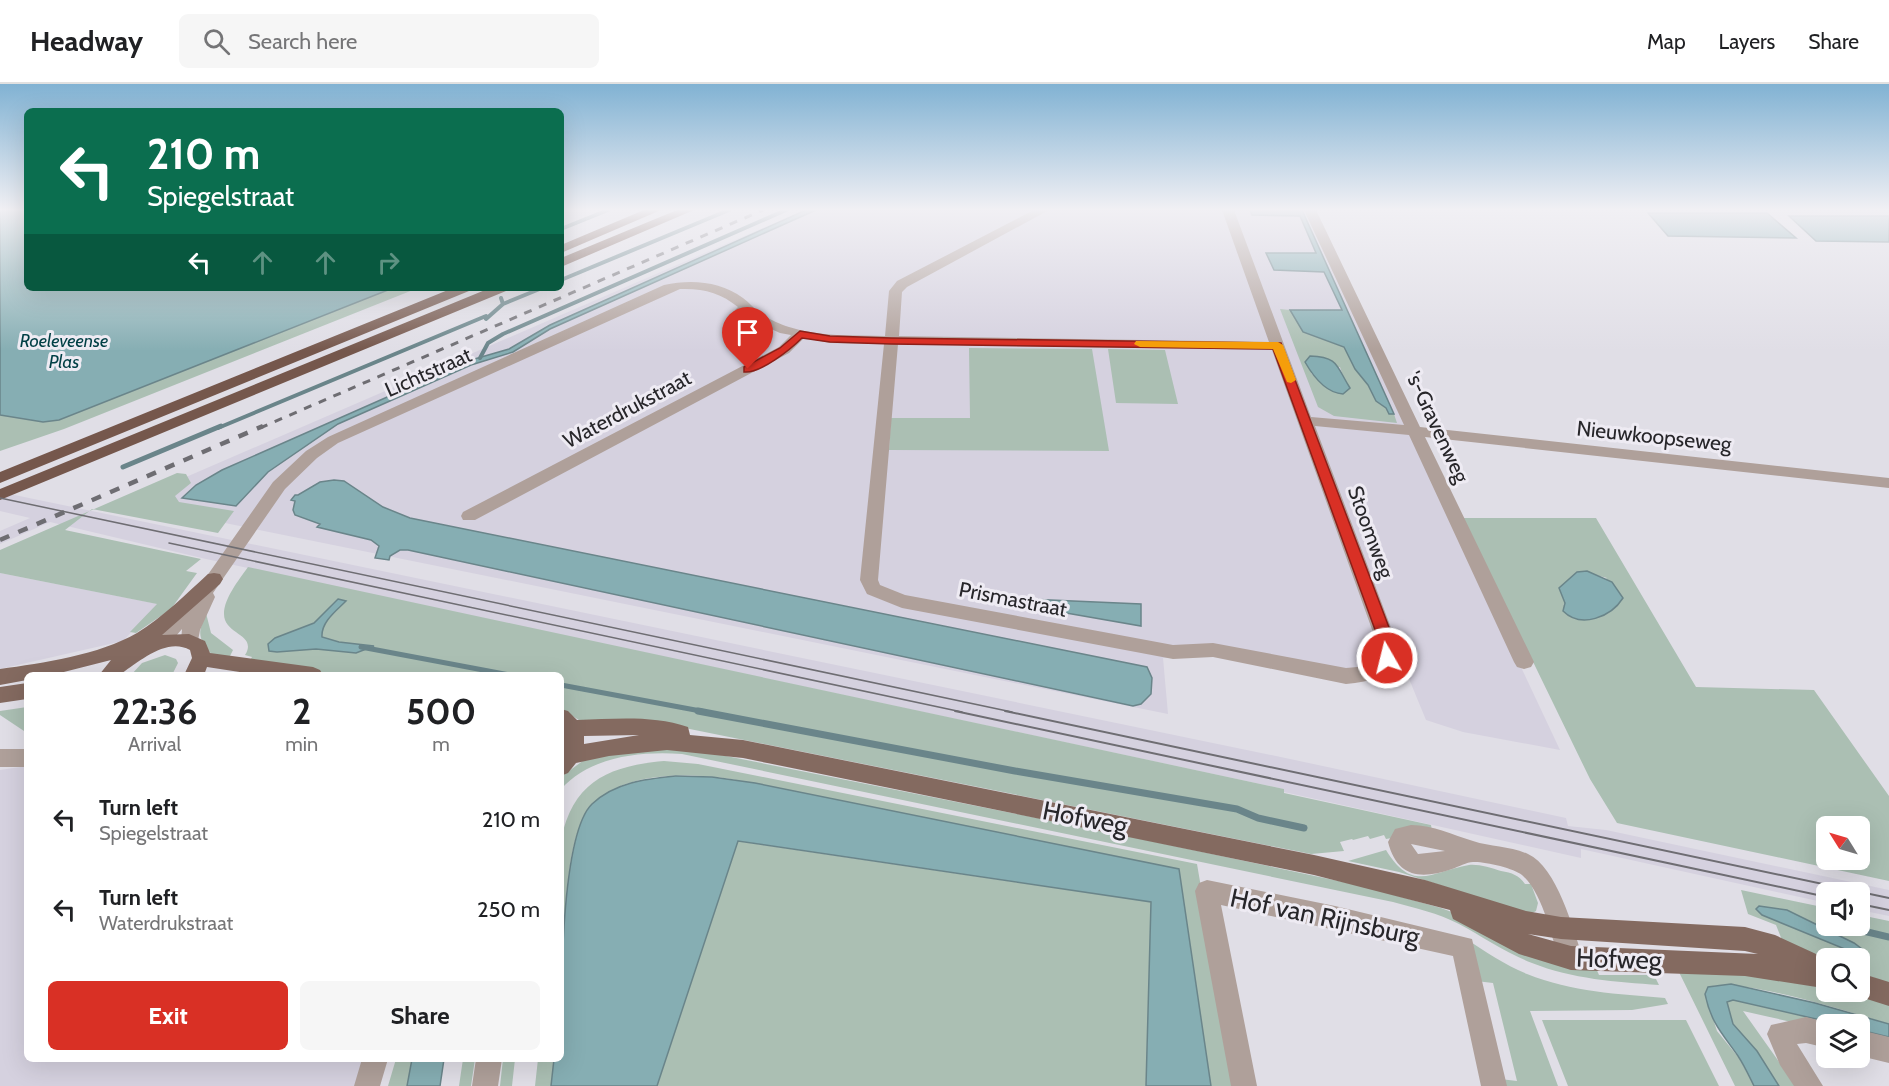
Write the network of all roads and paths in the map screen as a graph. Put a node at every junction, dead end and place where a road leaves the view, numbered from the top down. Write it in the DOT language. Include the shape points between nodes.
graph roads {
  1 [pos="954,257"];
  2 [pos="1245,257"];
  3 [pos="1332,257"];
  4 [pos="457,291"];
  5 [pos="494,291"];
  6 [pos="800,334"];
  7 [pos="891,341"];
  8 [pos="1278,345"];
  9 [pos="1306,421"];
  10 [pos="1415,431"];
  11 [pos="0,478"];
  12 [pos="1889,483"];
  13 [pos="0,495"];
  14 [pos="469,516"];
  15 [pos="214,579"];
  16 [pos="160,641"];
  17 [pos="190,641"];
  18 [pos="1387,658"];
  19 [pos="1524,662"];
  20 [pos="197,667"];
  21 [pos="115,668"];
  22 [pos="34,671"];
  23 [pos="28,672"];
  24 [pos="270,672"];
  25 [pos="24,673"];
  26 [pos="0,677"];
  27 [pos="24,691"];
  28 [pos="0,695"];
  29 [pos="567,722"];
  30 [pos="743,749"];
  31 [pos="0,758"];
  32 [pos="24,758"];
  33 [pos="566,761"];
  34 [pos="1473,852"];
  35 [pos="1425,891"];
  36 [pos="1561,928"];
  37 [pos="1571,958"];
  38 [pos="1816,966"];
  39 [pos="1816,975"];
  40 [pos="1870,988"];
  41 [pos="1889,994"];
  42 [pos="1816,1032"];
  43 [pos="1870,1045"];
  44 [pos="1889,1050"];
  45 [pos="374,1062"];
  46 [pos="489,1062"];
  47 [pos="368,1086"];
  48 [pos="485,1086"];
  49 [pos="1244,1086"];
  50 [pos="1494,1086"];
  51 [pos="1810,1086"];
  1 -- 7 [label="street, Prismastraat" via="896,291"];
  2 -- 8 [label="street, Stoomweg"];
  3 -- 10 [label="street, 's-Gravenweg"];
  4 -- 11 [label="highway"];
  5 -- 13 [label="highway"];
  6 -- 7 [label="street"];
  6 -- 14 [label="street, Waterdrukstraat" via="784,350"];
  6 -- 15 [label="street, Lichtstraat" via="738,309 720,299 714,290 700,285 686,284 659,291 311,453 285,477"];
  7 -- 8 [label="street"];
  7 -- 18 [label="street, Prismastraat" via="869,580 873,589 902,601 1173,652 1213,650 1346,675 1364,675 1376,670"];
  8 -- 9 [label="street, Stoomweg"];
  9 -- 10 [label="street"];
  9 -- 18 [label="street, Stoomweg" via="1389,649"];
  10 -- 12 [label="street, Nieuwkoopseweg"];
  10 -- 19 [label="street, 's-Gravenweg"];
  15 -- 16 [label="street, Lichtstraat"];
  15 -- 17 [label="street, Lichtstraat" via="191,630"];
  15 -- 22 [label="main road" via="142,639 122,649"];
  16 -- 17 [label="main road"];
  16 -- 21 [label="main road"];
  17 -- 20 [label="main road" via="201,651"];
  20 -- 24 [label="main road"];
  21 -- 22 [label="main road"];
  22 -- 23 [label="main road"];
  25 -- 26 [label="main road"];
  27 -- 28 [label="main road"];
  29 -- 30 [label="main road, Hofweg" via="668,730"];
  29 -- 33 [label="main road" via="575,741"];
  30 -- 33 [label="main road, Hofweg" via="667,741 609,747"];
  30 -- 35 [label="main road, Hofweg"];
  31 -- 32 [label="street"];
  34 -- 36 [label="street" via="1522,862 1532,869"];
  35 -- 36 [label="main road, Hofweg" via="1496,915"];
  35 -- 37 [label="main road, Hofweg" via="1519,944"];
  36 -- 37 [label="street"];
  36 -- 38 [label="main road, Hofweg" via="1745,939 1775,947"];
  37 -- 39 [label="main road, Hofweg" via="1745,964"];
  40 -- 41 [label="main road"];
  42 -- 51 [label="street" via="1780,1034 1789,1056"];
  43 -- 44 [label="street"];
  45 -- 47 [label="street"];
  46 -- 48 [label="street"];
  49 -- 50 [label="street, Hof van Rijnsburg" via="1208,891 1463,947"];
}
